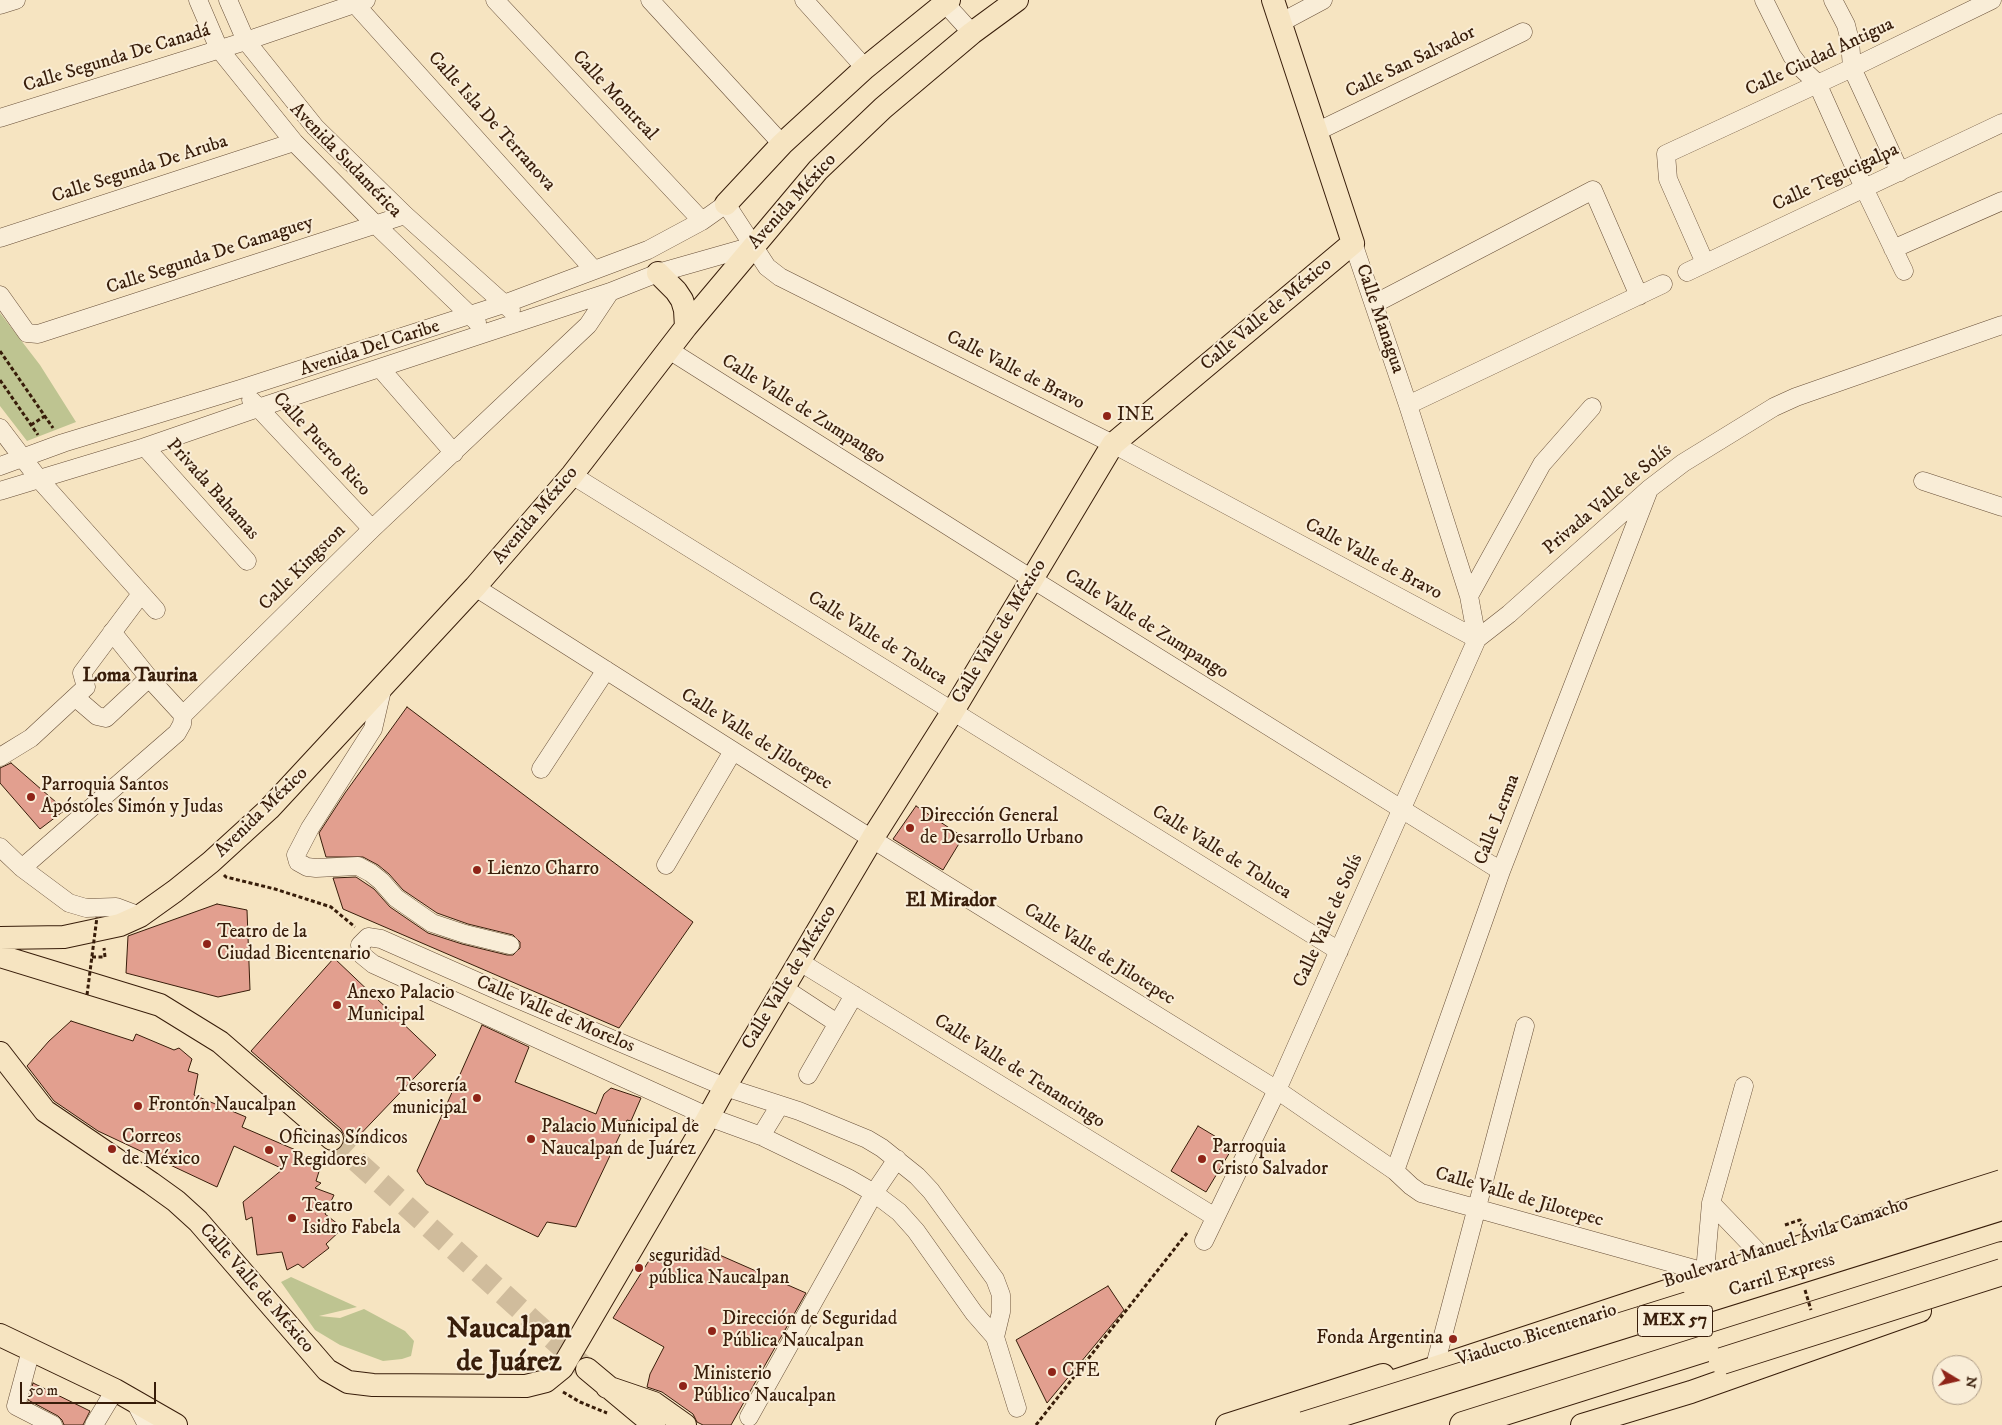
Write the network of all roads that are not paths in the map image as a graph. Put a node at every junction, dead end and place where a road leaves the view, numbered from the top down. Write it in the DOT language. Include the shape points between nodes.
graph roads {
  1 [pos="16,0"];
  2 [pos="198,0"];
  3 [pos="228,0"];
  4 [pos="496,0"];
  5 [pos="650,0"];
  6 [pos="804,0"];
  7 [pos="1017,0"];
  8 [pos="1273,0"];
  9 [pos="1323,0"];
  10 [pos="1764,0"];
  11 [pos="1833,0"];
  12 [pos="1992,0"];
  13 [pos="945,1"];
  14 [pos="360,2"];
  15 [pos="0,5"];
  16 [pos="1280,23"];
  17 [pos="1523,32"];
  18 [pos="972,33"];
  19 [pos="246,41"];
  20 [pos="219,49"];
  21 [pos="865,68"];
  22 [pos="1852,68"];
  23 [pos="1817,83"];
  24 [pos="0,118"];
  25 [pos="2002,123"];
  26 [pos="1316,132"];
  27 [pos="294,142"];
  28 [pos="782,144"];
  29 [pos="1900,172"];
  30 [pos="1864,188"];
  31 [pos="2002,201"];
  32 [pos="726,204"];
  33 [pos="405,215"];
  34 [pos="702,221"];
  35 [pos="376,225"];
  36 [pos="0,238"];
  37 [pos="1353,243"];
  38 [pos="753,246"];
  39 [pos="1893,249"];
  40 [pos="648,250"];
  41 [pos="1705,263"];
  42 [pos="594,270"];
  43 [pos="1904,271"];
  44 [pos="1687,272"];
  45 [pos="658,273"];
  46 [pos="1663,284"];
  47 [pos="610,292"];
  48 [pos="0,295"];
  49 [pos="1639,296"];
  50 [pos="504,304"];
  51 [pos="1374,304"];
  52 [pos="469,315"];
  53 [pos="522,320"];
  54 [pos="2002,325"];
  55 [pos="686,327"];
  56 [pos="488,332"];
  57 [pos="669,350"];
  58 [pos="380,368"];
  59 [pos="240,389"];
  60 [pos="1408,405"];
  61 [pos="1592,407"];
  62 [pos="258,408"];
  63 [pos="0,428"];
  64 [pos="1112,444"];
  65 [pos="145,447"];
  66 [pos="454,453"];
  67 [pos="23,458"];
  68 [pos="0,466"];
  69 [pos="572,475"];
  70 [pos="38,478"];
  71 [pos="1923,481"];
  72 [pos="1649,489"];
  73 [pos="0,491"];
  74 [pos="2002,507"];
  75 [pos="372,529"];
  76 [pos="247,561"];
  77 [pos="1032,579"];
  78 [pos="475,587"];
  79 [pos="141,594"];
  80 [pos="1469,596"];
  81 [pos="156,610"];
  82 [pos="112,632"];
  83 [pos="1476,639"];
  84 [pos="606,670"];
  85 [pos="149,678"];
  86 [pos="382,690"];
  87 [pos="81,693"];
  88 [pos="953,711"];
  89 [pos="183,715"];
  90 [pos="733,751"];
  91 [pos="0,757"];
  92 [pos="541,769"];
  93 [pos="1402,810"];
  94 [pos="872,839"];
  95 [pos="0,847"];
  96 [pos="666,865"];
  97 [pos="22,868"];
  98 [pos="1501,871"];
  99 [pos="140,916"];
  100 [pos="0,938"];
  101 [pos="510,945"];
  102 [pos="1339,951"];
  103 [pos="0,956"];
  104 [pos="800,962"];
  105 [pos="785,989"];
  106 [pos="854,995"];
  107 [pos="838,1023"];
  108 [pos="1525,1026"];
  109 [pos="0,1053"];
  110 [pos="808,1075"];
  111 [pos="1744,1086"];
  112 [pos="725,1087"];
  113 [pos="1277,1090"];
  114 [pos="780,1105"];
  115 [pos="709,1117"];
  116 [pos="761,1136"];
  117 [pos="332,1139"];
  118 [pos="897,1159"];
  119 [pos="1395,1171"];
  120 [pos="2002,1173"];
  121 [pos="1973,1182"];
  122 [pos="2002,1183"];
  123 [pos="874,1193"];
  124 [pos="1711,1203"];
  125 [pos="2002,1207"];
  126 [pos="1477,1208"];
  127 [pos="1210,1214"];
  128 [pos="2002,1217"];
  129 [pos="1204,1241"];
  130 [pos="1760,1254"];
  131 [pos="2002,1255"];
  132 [pos="1705,1272"];
  133 [pos="2002,1283"];
  134 [pos="1914,1284"];
  135 [pos="1971,1294"];
  136 [pos="0,1335"];
  137 [pos="995,1337"];
  138 [pos="31,1350"];
  139 [pos="1437,1358"];
  140 [pos="587,1369"];
  141 [pos="607,1387"];
  142 [pos="125,1395"];
  143 [pos="1017,1408"];
  144 [pos="749,1417"];
  145 [pos="648,1420"];
  146 [pos="53,1425"];
  147 [pos="94,1425"];
  148 [pos="147,1425"];
  149 [pos="176,1425"];
  150 [pos="685,1425"];
  151 [pos="1227,1425"];
  152 [pos="1273,1425"];
  153 [pos="1304,1425"];
  154 [pos="1348,1425"];
  155 [pos="1463,1425"];
  156 [pos="1519,1425"];
  157 [pos="1582,1425"];
  1 -- 15 [label="street"];
  2 -- 20 [label="street, Avenida Sudamérica"];
  3 -- 19 [label="street, Avenida Sudamérica"];
  4 -- 34 [label="street, Calle Montreal"];
  5 -- 28 [label="street"];
  6 -- 21 [label="street"];
  7 -- 18 [label="main road, Avenida México"];
  8 -- 16 [label="main road, Calle Managua"];
  9 -- 16 [label="street"];
  10 -- 23 [label="street" via="1792,56"];
  11 -- 22 [label="street" via="1846,25"];
  12 -- 22 [label="street, Calle Ciudad Antigua"];
  13 -- 18 [label="street"];
  13 -- 21 [label="main road"];
  14 -- 19 [label="street, Calle Segunda De Canadá"];
  14 -- 42 [label="street, Calle Isla De Terranova"];
  16 -- 26 [label="main road, Calle Managua"];
  17 -- 26 [label="street, Calle San Salvador"];
  18 -- 38 [label="main road, Avenida México" via="883,108 818,170"];
  19 -- 20 [label="street, Calle Segunda De Canadá"];
  19 -- 33 [label="street, Avenida Sudamérica" via="315,127"];
  20 -- 24 [label="street, Calle Segunda De Canadá"];
  20 -- 27 [label="street, Avenida Sudamérica"];
  21 -- 28 [label="main road"];
  22 -- 23 [label="street, Calle Ciudad Antigua"];
  22 -- 29 [label="street"];
  23 -- 30 [label="street"];
  23 -- 41 [label="street, Calle Ciudad Antigua" via="1666,154 1668,179"];
  25 -- 29 [label="street, Calle Tegucigalpa"];
  26 -- 37 [label="main road, Calle Managua"];
  27 -- 35 [label="street, Avenida Sudamérica"];
  27 -- 36 [label="street, Calle Segunda De Aruba"];
  28 -- 32 [label="main road"];
  29 -- 30 [label="street, Calle Tegucigalpa"];
  30 -- 39 [label="street"];
  30 -- 41 [label="street, Calle Tegucigalpa"];
  31 -- 39 [label="street"];
  32 -- 34 [label="street, Avenida Del Caribe"];
  32 -- 38 [label="street, Calle Valle de Bravo"];
  33 -- 35 [label="street, Calle Segunda De Camaguey"];
  33 -- 50 [label="street, Avenida Sudamérica"];
  34 -- 40 [label="street, Avenida Del Caribe"];
  35 -- 48 [label="street, Calle Segunda De Camaguey" via="38,334 28,333"];
  35 -- 52 [label="street, Avenida Sudamérica"];
  37 -- 51 [label="street, Calle Managua"];
  37 -- 64 [label="main road, Calle Valle de México"];
  38 -- 45 [label="street, Avenida Del Caribe"];
  38 -- 55 [label="main road, Avenida México"];
  38 -- 64 [label="street, Calle Valle de Bravo" via="767,267 780,277"];
  39 -- 43 [label="street"];
  40 -- 42 [label="street, Avenida Del Caribe"];
  40 -- 45 [label="street"];
  41 -- 44 [label="street, Calle Tegucigalpa"];
  42 -- 50 [label="street, Avenida Del Caribe"];
  45 -- 47 [label="street, Avenida Del Caribe"];
  45 -- 55 [label="main road" via="682,300"];
  46 -- 49 [label="street"];
  47 -- 53 [label="street, Avenida Del Caribe"];
  47 -- 66 [label="street, Calle Kingston" via="588,325"];
  49 -- 51 [label="street" via="1593,190"];
  49 -- 60 [label="street"];
  50 -- 52 [label="street, Avenida Del Caribe"];
  50 -- 53 [label="street, Avenida Sudamérica"];
  51 -- 60 [label="street, Calle Managua"];
  52 -- 56 [label="street, Avenida Sudamérica"];
  52 -- 59 [label="street, Avenida Del Caribe"];
  53 -- 56 [label="street, Avenida Del Caribe"];
  54 -- 72 [label="street, Privada Valle de Solís" via="1774,407 1683,463"];
  55 -- 57 [label="main road, Avenida México"];
  56 -- 58 [label="street, Avenida Del Caribe"];
  57 -- 69 [label="main road, Avenida México"];
  57 -- 77 [label="street, Calle Valle de Zumpango"];
  58 -- 62 [label="street, Avenida Del Caribe"];
  58 -- 66 [label="street"];
  59 -- 62 [label="street, Calle Puerto Rico"];
  59 -- 67 [label="street, Avenida Del Caribe"];
  60 -- 80 [label="street, Calle Managua"];
  61 -- 80 [label="street" via="1542,464"];
  62 -- 65 [label="street, Avenida Del Caribe"];
  62 -- 75 [label="street, Calle Puerto Rico"];
  63 -- 67 [label="street"];
  64 -- 77 [label="main road, Calle Valle de México"];
  64 -- 83 [label="street, Calle Valle de Bravo"];
  65 -- 70 [label="street, Avenida Del Caribe"];
  65 -- 76 [label="street, Privada Bahamas"];
  66 -- 75 [label="street, Calle Kingston"];
  67 -- 68 [label="street, Avenida Del Caribe"];
  67 -- 70 [label="street"];
  69 -- 78 [label="main road, Avenida México"];
  69 -- 88 [label="street, Calle Valle de Toluca"];
  70 -- 73 [label="street, Avenida Del Caribe"];
  70 -- 79 [label="street"];
  71 -- 74 [label="street"];
  72 -- 83 [label="street, Privada Valle de Solís" via="1509,614"];
  72 -- 98 [label="street, Calle Lerma"];
  75 -- 89 [label="street, Calle Kingston"];
  77 -- 88 [label="main road, Calle Valle de México"];
  77 -- 93 [label="street, Calle Valle de Zumpango"];
  78 -- 84 [label="street, Calle Valle de Jilotepec"];
  78 -- 86 [label="main road, Avenida México"];
  79 -- 81 [label="street"];
  79 -- 82 [label="street"];
  80 -- 83 [label="street, Calle Managua"];
  82 -- 85 [label="street"];
  82 -- 87 [label="street" via="82,673"];
  83 -- 93 [label="street, Calle Valle de Solís"];
  84 -- 90 [label="street, Calle Valle de Jilotepec"];
  84 -- 92 [label="street"];
  85 -- 87 [label="street" via="106,718 97,716"];
  85 -- 89 [label="street"];
  86 -- 99 [label="main road, Avenida México" via="269,809 211,862"];
  86 -- 101 [label="street" via="373,729 310,828 296,854 298,862 316,868 358,866 432,923"];
  87 -- 91 [label="street" via="31,738"];
  88 -- 94 [label="main road, Calle Valle de México"];
  88 -- 102 [label="street, Calle Valle de Toluca"];
  89 -- 97 [label="street, Calle Kingston" via="177,733"];
  90 -- 94 [label="street, Calle Valle de Jilotepec"];
  90 -- 96 [label="street"];
  93 -- 98 [label="street, Calle Valle de Zumpango"];
  93 -- 102 [label="street, Calle Valle de Solís"];
  94 -- 104 [label="main road, Calle Valle de México"];
  94 -- 113 [label="street, Calle Valle de Jilotepec"];
  95 -- 97 [label="street"];
  97 -- 99 [label="street" via="68,903 86,908 116,907"];
  98 -- 119 [label="street, Calle Lerma"];
  99 -- 100 [label="main road, Avenida México" via="120,925 64,936"];
  102 -- 113 [label="street, Calle Valle de Solís"];
  103 -- 117 [label="main road" via="160,1005 220,1042"];
  104 -- 105 [label="main road, Calle Valle de México"];
  104 -- 106 [label="street, Calle Valle de Tenancingo"];
  105 -- 107 [label="street"];
  105 -- 112 [label="main road, Calle Valle de México"];
  106 -- 107 [label="street"];
  106 -- 127 [label="street, Calle Valle de Tenancingo"];
  107 -- 110 [label="street"];
  108 -- 126 [label="street"];
  109 -- 115 [label="main road, Calle Valle de México" via="45,1111 151,1183 198,1221 327,1370 348,1382 373,1385 526,1386 554,1374"];
  111 -- 124 [label="street"];
  112 -- 114 [label="street, Calle Valle de Morelos"];
  112 -- 115 [label="main road, Calle Valle de México"];
  112 -- 115 [label="street, Calle Valle de Morelos" via="381,939 368,937 360,945 362,954 373,964"];
  113 -- 119 [label="street, Calle Valle de Jilotepec"];
  113 -- 127 [label="street, Calle Valle de Solís"];
  114 -- 116 [label="street"];
  114 -- 118 [label="street, Calle Valle de Morelos" via="867,1139"];
  115 -- 116 [label="street, Calle Valle de Morelos"];
  116 -- 123 [label="street, Calle Valle de Morelos"];
  118 -- 123 [label="street"];
  118 -- 137 [label="street, Calle Valle de Morelos" via="931,1191 995,1279 1001,1295 1001,1312"];
  119 -- 126 [label="street, Calle Valle de Jilotepec" via="1421,1193"];
  120 -- 121 [label="main road, Boulevard Manuel Ávila Camacho"];
  121 -- 122 [label="highway"];
  121 -- 130 [label="main road, Boulevard Manuel Ávila Camacho"];
  122 -- 152 [label="highway, Viaducto Bicentenario, bridge"];
  123 -- 137 [label="street, Calle Valle de Morelos" via="916,1231"];
  123 -- 144 [label="street"];
  124 -- 130 [label="street"];
  124 -- 132 [label="street"];
  125 -- 153 [label="highway, Carril Express, bridge"];
  126 -- 132 [label="street, Calle Valle de Jilotepec"];
  126 -- 139 [label="street"];
  127 -- 129 [label="street, Calle Valle de Solís"];
  128 -- 154 [label="highway, Boulevard Manuel Ávila Camacho / MEX 57"];
  130 -- 132 [label="main road, Boulevard Manuel Ávila Camacho"];
  131 -- 134 [label="highway, MEX 57"];
  132 -- 139 [label="main road, Boulevard Manuel Ávila Camacho"];
  133 -- 135 [label="main road"];
  133 -- 156 [label="highway, bridge"];
  134 -- 135 [label="highway"];
  134 -- 155 [label="highway, MEX 57"];
  135 -- 157 [label="main road" via="1691,1392"];
  136 -- 138 [label="main road"];
  137 -- 143 [label="street, Calle Valle de Morelos"];
  138 -- 142 [label="main road"];
  138 -- 146 [label="street" via="16,1406"];
  139 -- 151 [label="main road, Boulevard Manuel Ávila Camacho"];
  140 -- 141 [label="main road"];
  141 -- 145 [label="main road"];
  141 -- 150 [label="main road" via="654,1403"];
  142 -- 147 [label="street"];
  142 -- 148 [label="street"];
  142 -- 149 [label="main road"];
}
